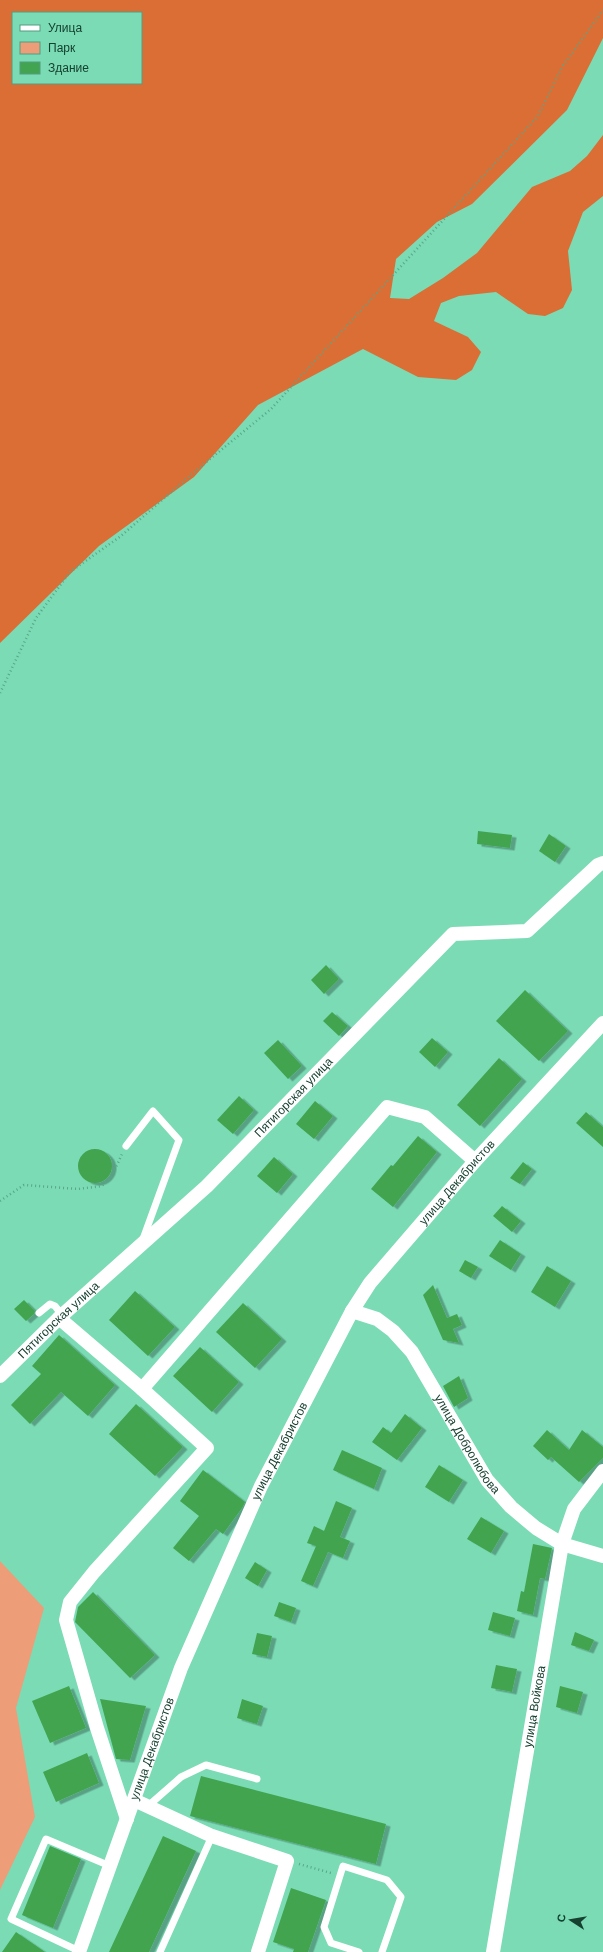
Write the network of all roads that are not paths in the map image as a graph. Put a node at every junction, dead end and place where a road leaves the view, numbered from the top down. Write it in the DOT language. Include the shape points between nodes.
graph roads {
  1 [pos="603,863"];
  2 [pos="603,1023"];
  3 [pos="126,1146"];
  4 [pos="475,1161"];
  5 [pos="141,1245"];
  6 [pos="352,1311"];
  7 [pos="39,1313"];
  8 [pos="61,1316"];
  9 [pos="0,1376"];
  10 [pos="142,1389"];
  11 [pos="603,1471"];
  12 [pos="562,1544"];
  13 [pos="603,1556"];
  14 [pos="257,1779"];
  15 [pos="134,1800"];
  16 [pos="148,1806"];
  17 [pos="127,1818"];
  18 [pos="212,1836"];
  19 [pos="110,1866"];
  20 [pos="79,1951"];
  21 [pos="160,1952"];
  22 [pos="258,1952"];
  23 [pos="359,1952"];
  24 [pos="382,1952"];
  25 [pos="494,1952"];
  1 -- 5 [label="street, Пятигорская улица" via="527,931 453,934 207,1186"];
  2 -- 4 [label="street, улица Декабристов"];
  3 -- 5 [label="lane" via="153,1111 179,1140"];
  4 -- 6 [label="street, улица Декабристов" via="370,1283"];
  4 -- 10 [label="street" via="425,1117 387,1107"];
  5 -- 8 [label="street, Пятигорская улица"];
  6 -- 12 [label="street, улица Добролюбова" via="376,1319 412,1352 487,1480 511,1507 536,1528"];
  6 -- 15 [label="street, улица Декабристов" via="261,1486 181,1668"];
  7 -- 8 [label="lane" via="50,1304 55,1306"];
  8 -- 9 [label="street, Пятигорская улица"];
  8 -- 10 [label="street"];
  10 -- 17 [label="street" via="207,1448 94,1572 70,1602 66,1620 97,1728"];
  11 -- 12 [label="street, улица Войкова" via="574,1509"];
  12 -- 13 [label="street, улица Добролюбова"];
  12 -- 25 [label="street, улица Войкова"];
  14 -- 16 [label="lane" via="206,1765 181,1777"];
  15 -- 16 [label="street"];
  15 -- 17 [label="street, улица Декабристов"];
  16 -- 18 [label="street"];
  17 -- 19 [label="street, улица Декабристов"];
  18 -- 21 [label="lane"];
  18 -- 22 [label="street" via="287,1861"];
  19 -- 20 [label="street, улица Декабристов"];
  19 -- 20 [label="lane" via="46,1839 12,1919"];
  23 -- 24 [label="lane" via="331,1943 324,1927 343,1866 387,1880 401,1897"];
}
